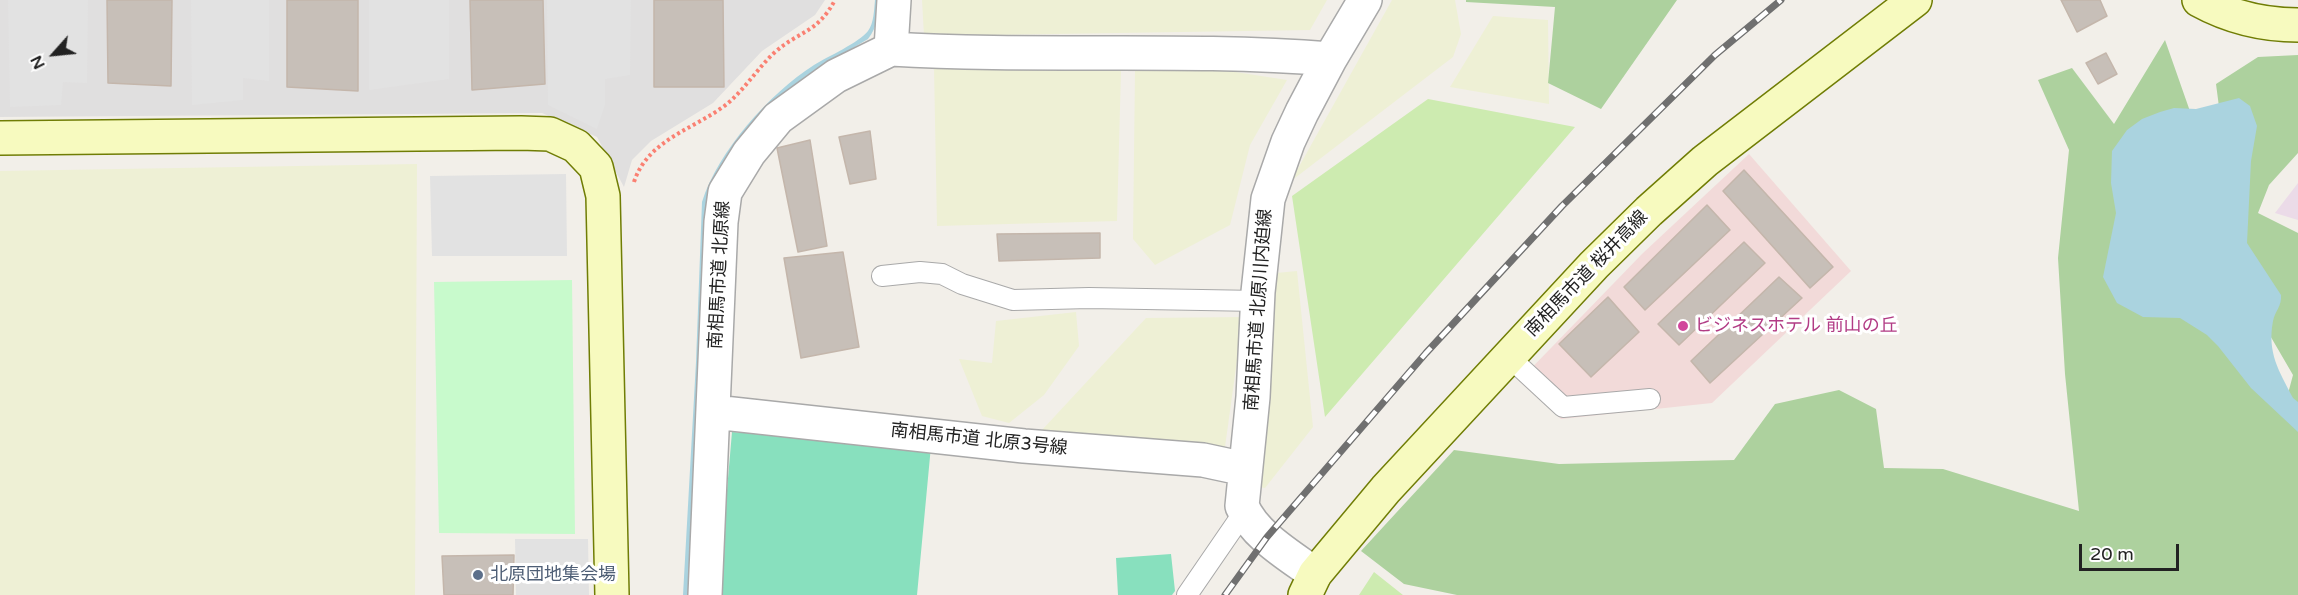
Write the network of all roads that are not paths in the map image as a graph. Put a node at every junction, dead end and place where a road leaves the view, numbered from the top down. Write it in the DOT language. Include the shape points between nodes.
graph roads {
  1 [pos="894,0"];
  2 [pos="1365,0"];
  3 [pos="1915,0"];
  4 [pos="2199,0"];
  5 [pos="2298,25"];
  6 [pos="891,49"];
  7 [pos="1330,59"];
  8 [pos="0,138"];
  9 [pos="882,276"];
  10 [pos="1258,302"];
  11 [pos="1508,356"];
  12 [pos="1650,399"];
  13 [pos="714,412"];
  14 [pos="1245,470"];
  15 [pos="1244,512"];
  16 [pos="1310,585"];
  17 [pos="612,595"];
  18 [pos="705,595"];
  19 [pos="1187,595"];
  1 -- 6 [label="street"];
  2 -- 7 [label="street, 南相馬市道 北原川内廹線"];
  3 -- 11 [label="street, 南相馬市道 桜井高線" via="1705,161 1594,265"];
  4 -- 5 [label="street" via="2224,14 2275,25"];
  6 -- 7 [label="street"];
  6 -- 13 [label="street, 南相馬市道 北原線" via="836,76 778,118 749,153 725,192"];
  7 -- 10 [label="street, 南相馬市道 北原川内廹線" via="1288,142 1268,200"];
  8 -- 17 [label="street" via="521,133 550,134 576,146 596,167 603,196"];
  9 -- 10 [label="lane" via="942,274 1013,300"];
  10 -- 14 [label="street, 南相馬市道 北原川内廹線"];
  11 -- 12 [label="lane" via="1563,407"];
  11 -- 16 [label="street, 南相馬市道 桜井高線" via="1386,489"];
  13 -- 14 [label="street, 南相馬市道 北原3号線" via="1023,446 1203,460"];
  13 -- 18 [label="street, 南相馬市道 北原線"];
  14 -- 15 [label="street, 南相馬市道 北原川内廹線"];
  15 -- 16 [label="street"];
  15 -- 19 [label="lane"];
}
